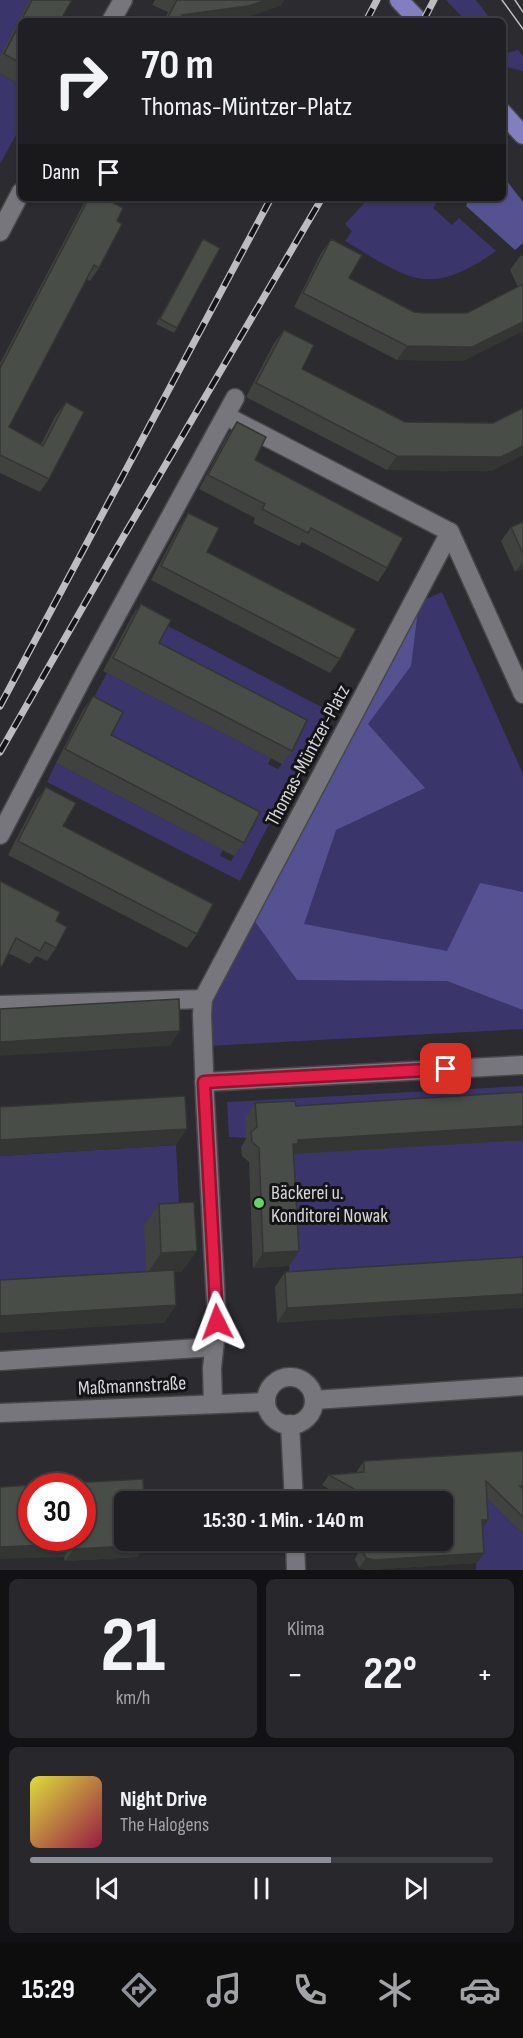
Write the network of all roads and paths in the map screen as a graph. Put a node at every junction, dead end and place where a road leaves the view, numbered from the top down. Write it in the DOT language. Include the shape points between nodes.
graph roads {
  1 [pos="123,0"];
  2 [pos="399,0"];
  3 [pos="113,18"];
  4 [pos="416,18"];
  5 [pos="506,116"];
  6 [pos="521,129"];
  7 [pos="11,200"];
  8 [pos="0,232"];
  9 [pos="235,398"];
  10 [pos="225,416"];
  11 [pos="450,532"];
  12 [pos="523,694"];
  13 [pos="0,835"];
  14 [pos="203,999"];
  15 [pos="0,1005"];
  16 [pos="523,1065"];
  17 [pos="204,1082"];
  18 [pos="214,1347"];
  19 [pos="0,1361"];
  20 [pos="523,1386"];
  21 [pos="314,1400"];
  22 [pos="266,1401"];
  23 [pos="213,1404"];
  24 [pos="0,1413"];
  25 [pos="290,1424"];
  26 [pos="293,1491"];
  27 [pos="295,1551"];
  28 [pos="296,1570"];
  1 -- 3 [label="street"];
  2 -- 4 [label="main road"];
  5 -- 6 [label="main road"];
  7 -- 8 [label="street"];
  9 -- 10 [label="street"];
  10 -- 11 [label="street"];
  10 -- 13 [label="street"];
  11 -- 12 [label="street"];
  11 -- 14 [label="street, Thomas-Müntzer-Platz"];
  14 -- 15 [label="street"];
  14 -- 17 [label="street, Thomas-Müntzer-Platz"];
  16 -- 17 [label="street"];
  17 -- 18 [label="street, Thomas-Müntzer-Platz" via="217,1322"];
  18 -- 19 [label="street, Maßmannstraße"];
  18 -- 23 [label="street, Thomas-Müntzer-Platz"];
  20 -- 21 [label="street"];
  21 -- 22 [label="street" via="308,1385 293,1377 277,1380"];
  21 -- 25 [label="street" via="305,1419"];
  22 -- 23 [label="street, Maßmannstraße"];
  22 -- 25 [label="street" via="276,1420"];
  23 -- 24 [label="street, Maßmannstraße"];
  25 -- 26 [label="street"];
  27 -- 28 [label="street"];
}
